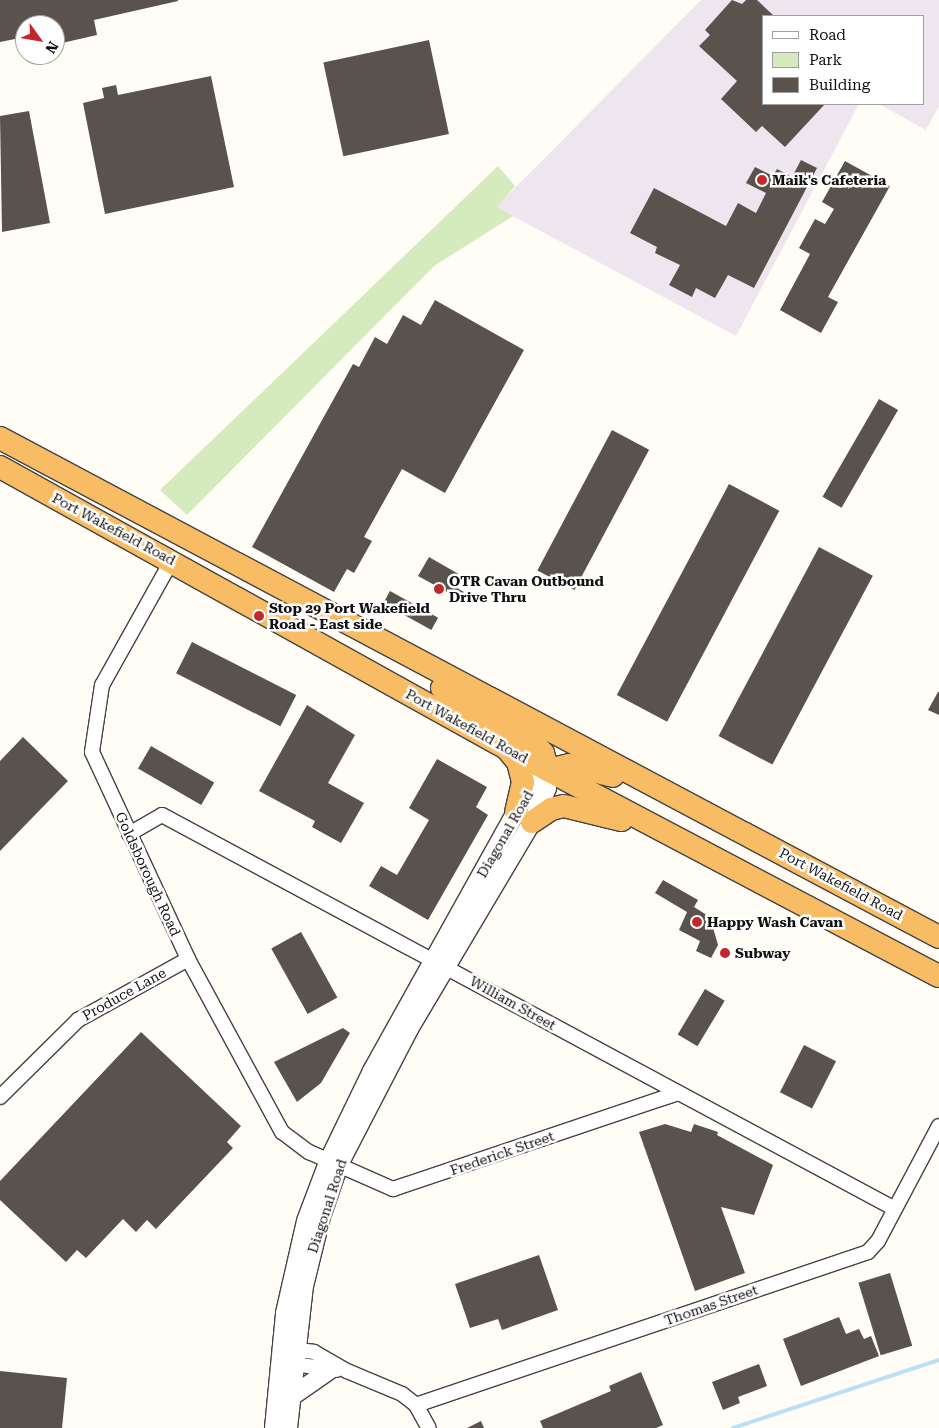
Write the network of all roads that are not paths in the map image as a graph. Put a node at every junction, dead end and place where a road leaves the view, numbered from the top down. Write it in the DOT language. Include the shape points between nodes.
graph roads {
  1 [pos="0,438"];
  2 [pos="0,467"];
  3 [pos="172,560"];
  4 [pos="377,640"];
  5 [pos="506,748"];
  6 [pos="548,770"];
  7 [pos="656,789"];
  8 [pos="524,817"];
  9 [pos="130,834"];
  10 [pos="693,845"];
  11 [pos="849,888"];
  12 [pos="939,937"];
  13 [pos="869,938"];
  14 [pos="188,959"];
  15 [pos="440,963"];
  16 [pos="939,976"];
  17 [pos="678,1093"];
  18 [pos="0,1098"];
  19 [pos="939,1126"];
  20 [pos="334,1162"];
  21 [pos="895,1210"];
  22 [pos="288,1356"];
  23 [pos="339,1370"];
  24 [pos="291,1397"];
  25 [pos="416,1406"];
  26 [pos="274,1428"];
  27 [pos="288,1428"];
  28 [pos="429,1428"];
  1 -- 4 [label="highway, Port Wakefield Road"];
  2 -- 3 [label="highway, Port Wakefield Road"];
  3 -- 5 [label="highway, Port Wakefield Road"];
  3 -- 9 [label="street, Goldsborough Road" via="102,685 92,752"];
  4 -- 6 [label="highway" via="469,708 533,742 543,753"];
  4 -- 7 [label="highway, Port Wakefield Road"];
  5 -- 6 [label="highway, Port Wakefield Road"];
  5 -- 8 [label="highway" via="518,762 524,782"];
  6 -- 7 [label="highway" via="569,765"];
  6 -- 8 [label="street, Diagonal Road" via="539,778"];
  6 -- 10 [label="highway, Port Wakefield Road"];
  7 -- 11 [label="highway, Port Wakefield Road"];
  8 -- 10 [label="highway" via="558,807 580,808"];
  8 -- 15 [label="street, Diagonal Road"];
  9 -- 14 [label="street, Goldsborough Road"];
  9 -- 15 [label="street, William Street" via="162,816"];
  10 -- 13 [label="highway, Port Wakefield Road"];
  11 -- 12 [label="highway, Port Wakefield Road"];
  11 -- 13 [label="highway" via="839,902 839,909"];
  13 -- 16 [label="highway, Port Wakefield Road"];
  14 -- 18 [label="street, Produce Lane" via="78,1020"];
  14 -- 20 [label="street, Goldsborough Road" via="282,1132 309,1152"];
  15 -- 17 [label="street, William Street"];
  15 -- 20 [label="street, Diagonal Road" via="378,1087"];
  17 -- 20 [label="street, Frederick Street" via="393,1190"];
  17 -- 21 [label="street, William Street"];
  19 -- 21 [label="street, Thomas Street"];
  20 -- 22 [label="street, Diagonal Road" via="306,1221 285,1313"];
  21 -- 25 [label="street, Thomas Street" via="868,1252"];
  22 -- 23 [label="street"];
  22 -- 24 [label="street, Diagonal Road"];
  22 -- 26 [label="street, Diagonal Road"];
  23 -- 24 [label="street"];
  23 -- 25 [label="street" via="402,1394"];
  24 -- 27 [label="street, Diagonal Road"];
  25 -- 28 [label="street"];
}
